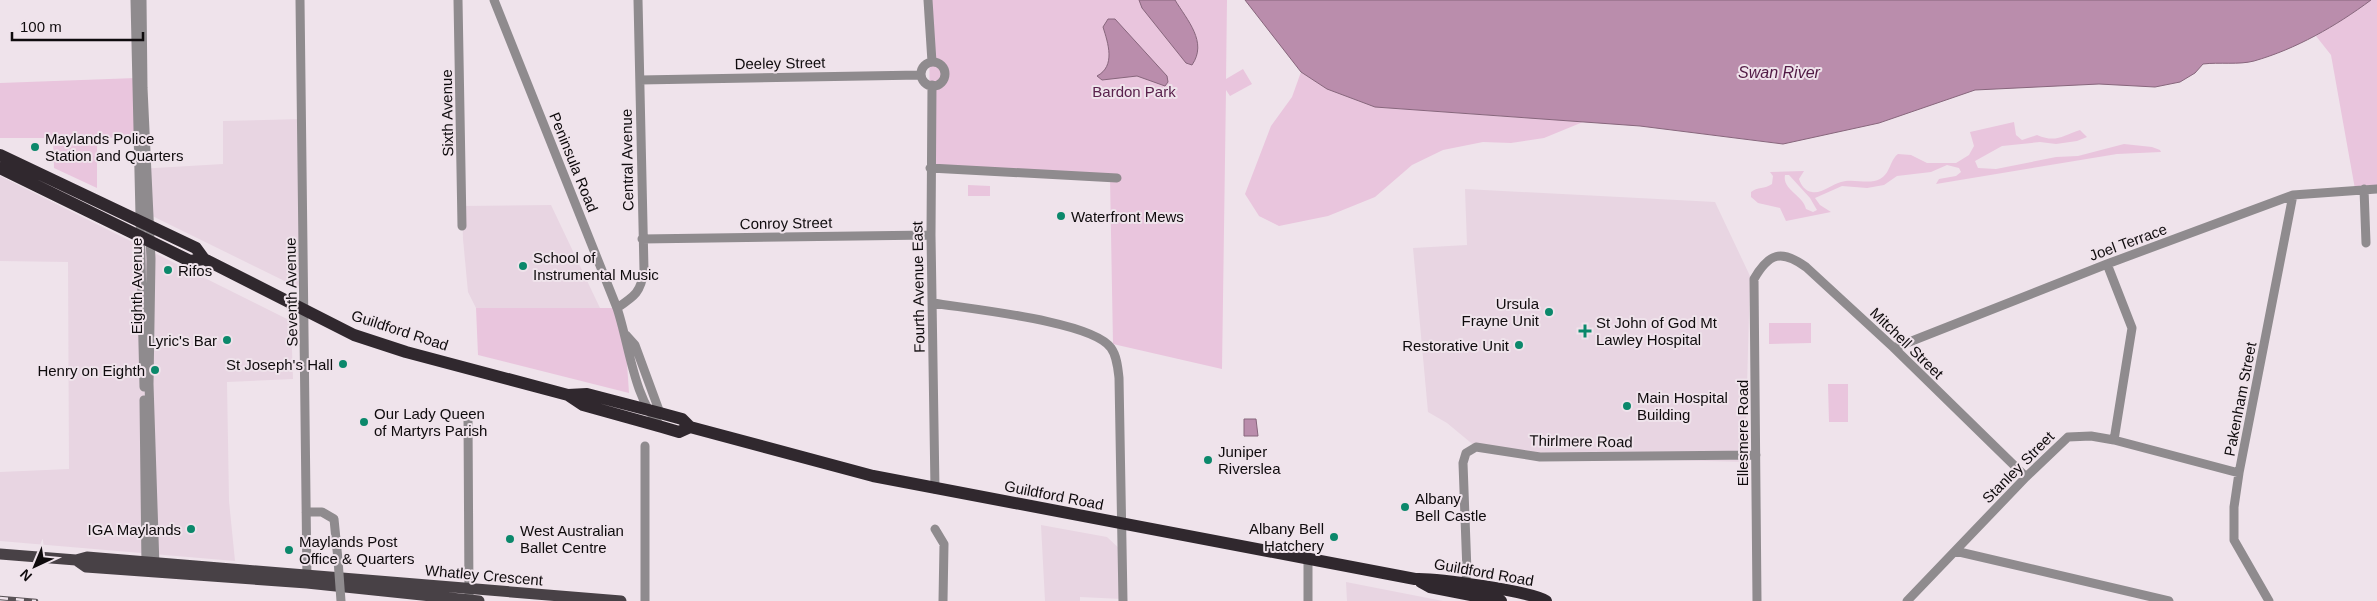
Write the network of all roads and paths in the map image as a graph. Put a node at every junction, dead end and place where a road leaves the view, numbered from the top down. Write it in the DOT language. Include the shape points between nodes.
graph roads {
  1 [pos="135,0"];
  2 [pos="142,0"];
  3 [pos="300,0"];
  4 [pos="458,0"];
  5 [pos="494,0"];
  6 [pos="638,0"];
  7 [pos="928,0"];
  8 [pos="932,62"];
  9 [pos="921,75"];
  10 [pos="640,80"];
  11 [pos="932,85"];
  12 [pos="0,155"];
  13 [pos="0,168"];
  14 [pos="930,168"];
  15 [pos="1117,178"];
  16 [pos="2364,189"];
  17 [pos="2377,189"];
  18 [pos="2292,195"];
  19 [pos="145,223"];
  20 [pos="462,226"];
  21 [pos="931,235"];
  22 [pos="146,239"];
  23 [pos="642,239"];
  24 [pos="2366,243"];
  25 [pos="204,258"];
  26 [pos="2107,264"];
  27 [pos="1761,268"];
  28 [pos="933,303"];
  29 [pos="617,308"];
  30 [pos="306,312"];
  31 [pos="626,335"];
  32 [pos="1894,348"];
  33 [pos="568,395"];
  34 [pos="647,409"];
  35 [pos="660,413"];
  36 [pos="468,418"];
  37 [pos="662,427"];
  38 [pos="690,427"];
  39 [pos="2114,440"];
  40 [pos="645,446"];
  41 [pos="1756,455"];
  42 [pos="2239,474"];
  43 [pos="2026,477"];
  44 [pos="935,489"];
  45 [pos="306,512"];
  46 [pos="1122,525"];
  47 [pos="935,529"];
  48 [pos="1955,551"];
  49 [pos="0,554"];
  50 [pos="1308,560"];
  51 [pos="150,567"];
  52 [pos="308,579"];
  53 [pos="1415,580"];
  54 [pos="1464,584"];
  55 [pos="1451,591"];
  56 [pos="472,596"];
  57 [pos="1496,598"];
  58 [pos="341,601"];
  59 [pos="621,601"];
  60 [pos="645,601"];
  61 [pos="943,601"];
  62 [pos="1123,601"];
  63 [pos="1308,601"];
  64 [pos="1546,601"];
  65 [pos="1757,601"];
  66 [pos="1907,601"];
  67 [pos="2169,601"];
  68 [pos="2268,601"];
  1 -- 19 [label="street, Eighth Avenue"];
  2 -- 19 [label="street, Eighth Avenue"];
  3 -- 30 [label="street, Seventh Avenue"];
  4 -- 20 [label="street, Sixth Avenue"];
  5 -- 29 [label="street, Peninsula Road"];
  6 -- 10 [label="street, Central Avenue"];
  7 -- 8 [label="street"];
  8 -- 9 [label="street" via="925,65"];
  8 -- 11 [label="street" via="942,66 944,76 939,84"];
  9 -- 10 [label="street, Deeley Street"];
  9 -- 11 [label="street"];
  10 -- 23 [label="street, Central Avenue"];
  11 -- 14 [label="street, Fourth Avenue East"];
  12 -- 19 [label="highway, Guildford Road"];
  13 -- 22 [label="highway, Guildford Road"];
  14 -- 15 [label="street"];
  14 -- 21 [label="street, Fourth Avenue East"];
  16 -- 17 [label="street, Joel Terrace"];
  16 -- 18 [label="street, Joel Terrace"];
  16 -- 24 [label="street"];
  18 -- 26 [label="street, Joel Terrace"];
  18 -- 42 [label="street, Pakenham Street"];
  19 -- 22 [label="street, Eighth Avenue"];
  19 -- 25 [label="highway, Guildford Road" via="196,248"];
  21 -- 23 [label="street, Conroy Street"];
  21 -- 28 [label="street, Fourth Avenue East"];
  22 -- 25 [label="highway, Guildford Road" via="190,261"];
  22 -- 51 [label="street, Eighth Avenue"];
  23 -- 29 [label="street, Central Avenue" via="642,283 635,296"];
  25 -- 30 [label="highway, Guildford Road"];
  26 -- 32 [label="street, Joel Terrace"];
  26 -- 39 [label="street" via="2132,328"];
  27 -- 32 [label="street, Mitchell Street" via="1770,258 1781,254 1793,257"];
  27 -- 41 [label="street, Ellesmere Road" via="1754,279"];
  28 -- 44 [label="street, Fourth Avenue East"];
  28 -- 46 [label="street" via="1074,327 1099,338 1111,348 1119,378"];
  29 -- 31 [label="street, Peninsula Road"];
  30 -- 33 [label="highway, Guildford Road" via="354,335 398,349"];
  30 -- 45 [label="street, Seventh Avenue"];
  31 -- 34 [label="street, Peninsula Road" via="626,348"];
  31 -- 35 [label="street, Peninsula Road" via="635,345"];
  32 -- 43 [label="street, Mitchell Street"];
  33 -- 34 [label="highway, Guildford Road" via="587,394"];
  33 -- 37 [label="highway, Guildford Road" via="583,405"];
  34 -- 35 [label="highway, Guildford Road"];
  34 -- 37 [label="street, Peninsula Road"];
  35 -- 38 [label="highway, Guildford Road" via="682,419"];
  36 -- 56 [label="street"];
  37 -- 38 [label="highway, Guildford Road" via="679,432"];
  38 -- 44 [label="highway, Guildford Road" via="873,476"];
  39 -- 42 [label="street, Stanley Street"];
  39 -- 43 [label="street, Stanley Street" via="2068,437"];
  40 -- 60 [label="street"];
  41 -- 54 [label="street, Thirlmere Road" via="1540,457 1476,447 1466,453 1463,463"];
  41 -- 65 [label="street, Ellesmere Road"];
  42 -- 68 [label="street, Pakenham Street" via="2234,540"];
  43 -- 48 [label="street, Stanley Street"];
  44 -- 46 [label="highway, Guildford Road"];
  45 -- 52 [label="street, Seventh Avenue"];
  45 -- 58 [label="street, bridge" via="322,512 334,520"];
  46 -- 50 [label="highway, Guildford Road"];
  46 -- 62 [label="street"];
  47 -- 61 [label="street" via="944,544"];
  48 -- 66 [label="street, Stanley Street"];
  48 -- 67 [label="street"];
  49 -- 51 [label="main road, Whatley Crescent" via="76,560 87,557"];
  50 -- 53 [label="highway, Guildford Road"];
  50 -- 63 [label="street"];
  51 -- 52 [label="main road, Whatley Crescent"];
  52 -- 56 [label="main road, Whatley Crescent"];
  53 -- 54 [label="highway, Guildford Road" via="1431,578"];
  53 -- 55 [label="highway, Guildford Road"];
  54 -- 55 [label="street"];
  54 -- 57 [label="highway, Guildford Road"];
  55 -- 57 [label="highway, Guildford Road"];
  56 -- 59 [label="main road, Whatley Crescent"];
  57 -- 64 [label="highway, Guildford Road"];
}
